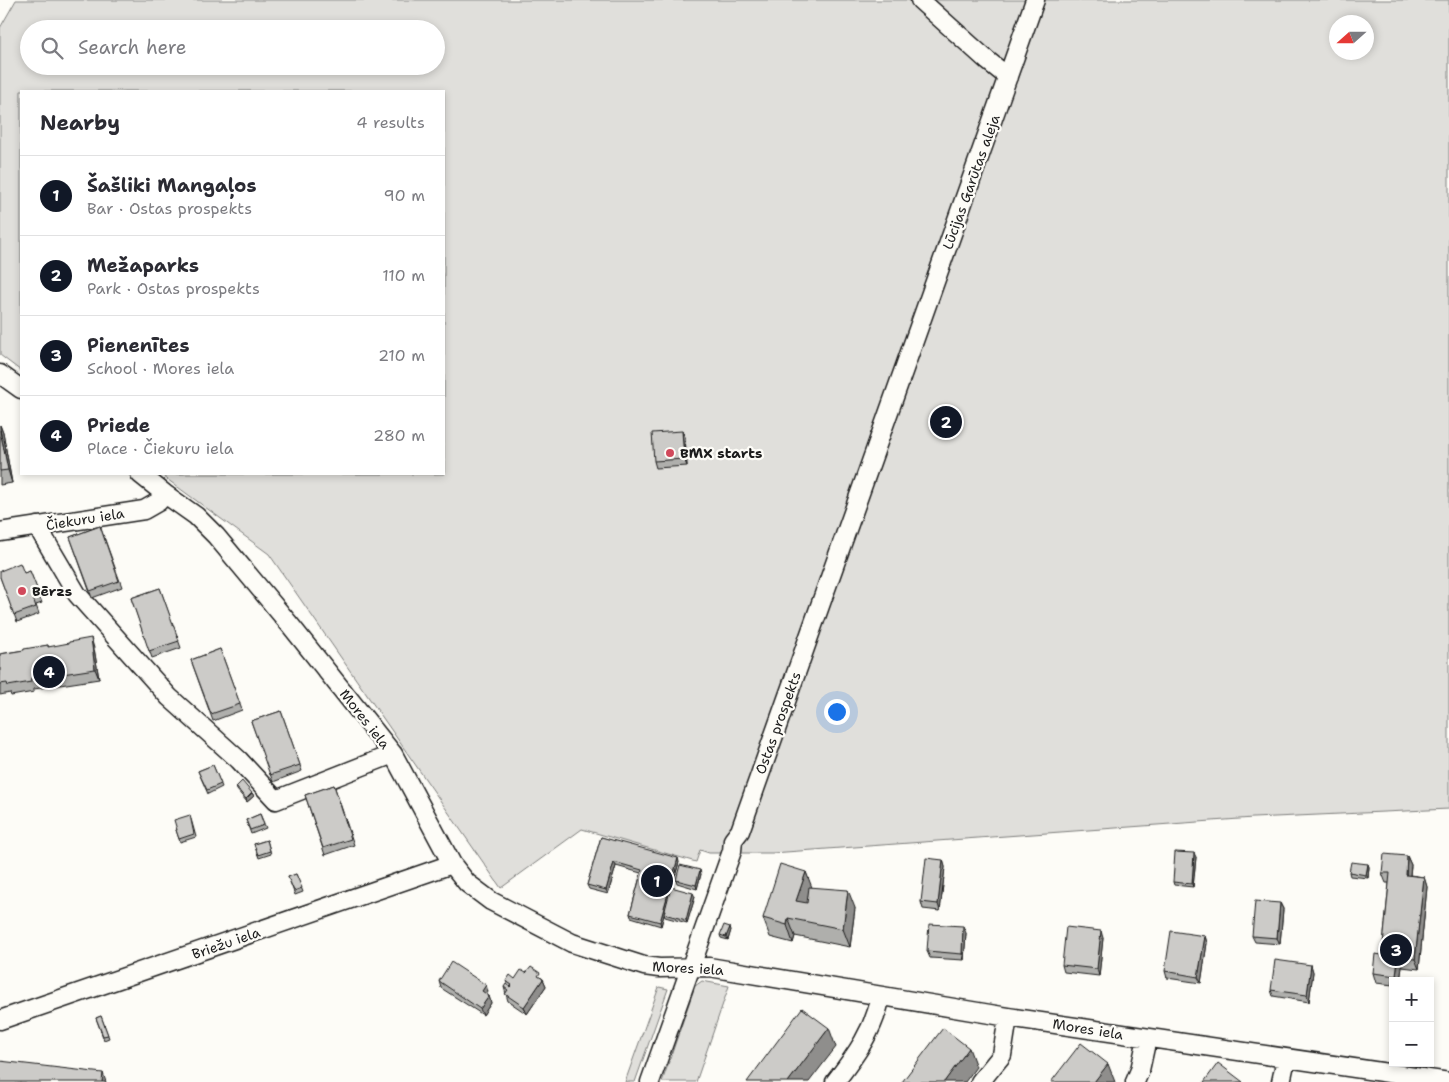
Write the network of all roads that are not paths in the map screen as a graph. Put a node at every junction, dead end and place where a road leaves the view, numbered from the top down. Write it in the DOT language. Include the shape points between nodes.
graph roads {
  1 [pos="920,0"];
  2 [pos="1036,0"];
  3 [pos="1008,77"];
  4 [pos="906,363"];
  5 [pos="0,374"];
  6 [pos="20,388"];
  7 [pos="141,475"];
  8 [pos="164,494"];
  9 [pos="37,526"];
  10 [pos="0,532"];
  11 [pos="392,754"];
  12 [pos="452,864"];
  13 [pos="691,968"];
  14 [pos="881,996"];
  15 [pos="1008,1017"];
  16 [pos="0,1020"];
  17 [pos="1148,1038"];
  18 [pos="1286,1058"];
  19 [pos="650,1082"];
  20 [pos="836,1082"];
  21 [pos="980,1082"];
  22 [pos="1135,1082"];
  23 [pos="1281,1082"];
  24 [pos="1449,1082"];
  1 -- 3 [label="street"];
  2 -- 3 [label="street, Lūcijas Garūtas aleja"];
  3 -- 4 [label="street, Lūcijas Garūtas aleja"];
  4 -- 13 [label="street, Ostas prospekts" via="740,831 733,840 732,852"];
  5 -- 6 [label="street"];
  7 -- 8 [label="street, Mores iela"];
  8 -- 9 [label="street, Čiekuru iela" via="144,510"];
  8 -- 11 [label="street, Mores iela" via="196,516 246,570"];
  9 -- 10 [label="street, Čiekuru iela"];
  9 -- 11 [label="street" via="77,594 169,697 239,760 276,800"];
  11 -- 12 [label="street, Mores iela"];
  12 -- 13 [label="street, Mores iela" via="467,883 490,901 572,943 644,966"];
  12 -- 16 [label="street, Briežu iela"];
  13 -- 14 [label="street, Mores iela" via="732,970"];
  13 -- 19 [label="street, Ostas prospekts"];
  14 -- 15 [label="street, Mores iela"];
  14 -- 20 [label="street" via="877,1014 859,1051"];
  15 -- 17 [label="street, Mores iela"];
  15 -- 21 [label="street" via="1002,1055"];
  17 -- 18 [label="street, Mores iela"];
  17 -- 22 [label="street"];
  18 -- 23 [label="street"];
  18 -- 24 [label="street, Mores iela"];
}
